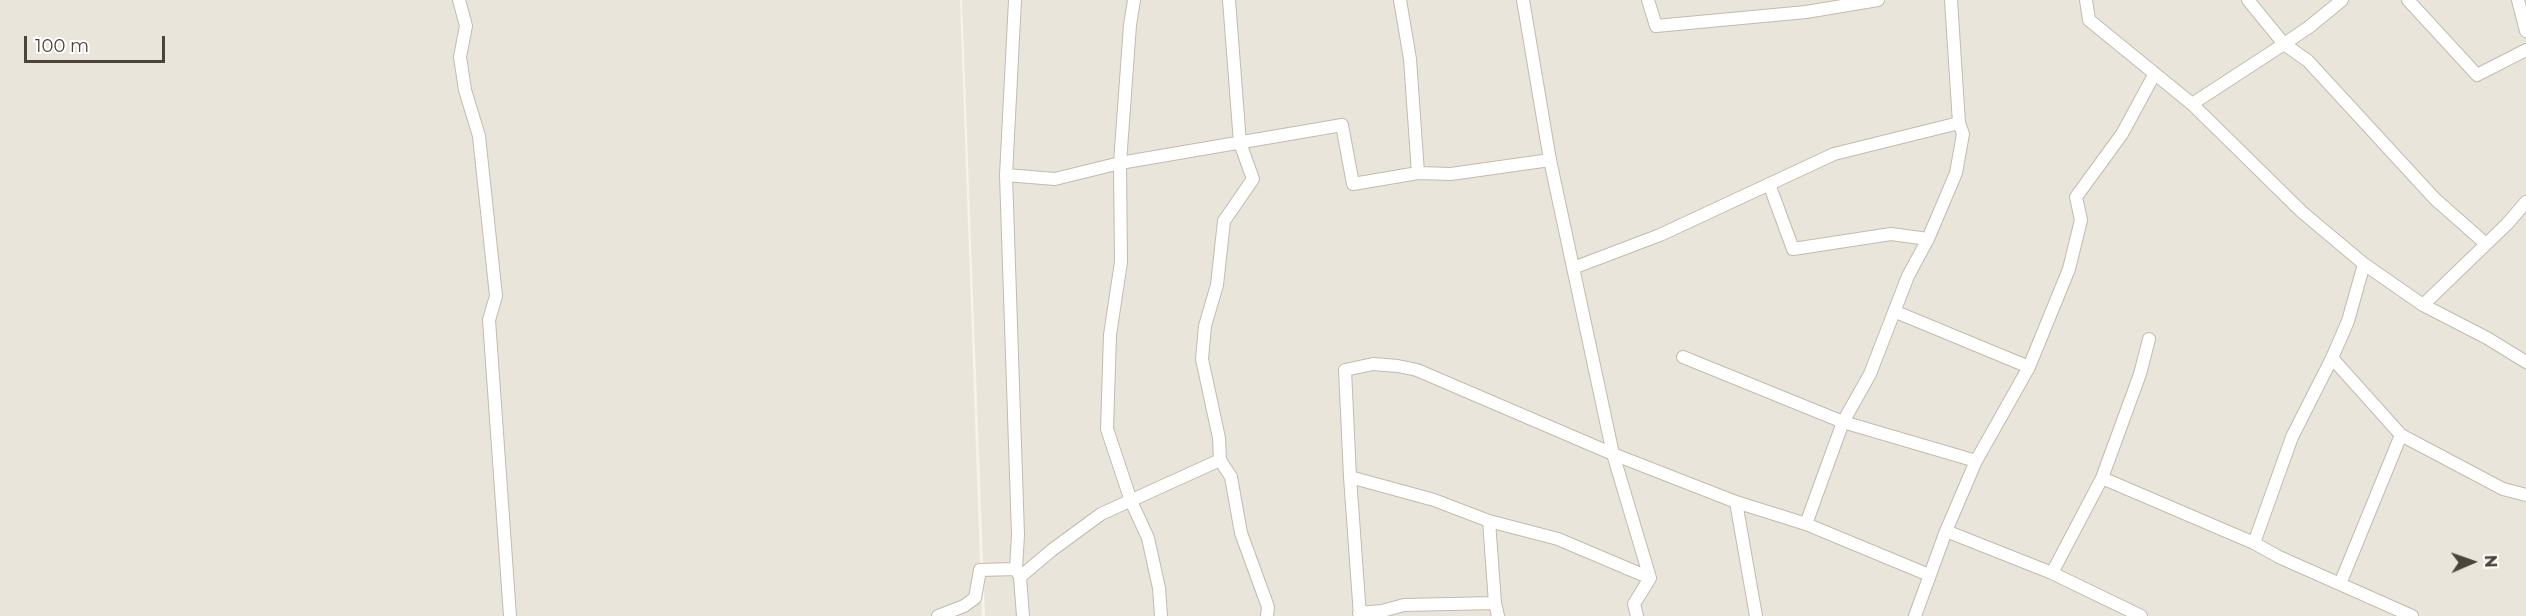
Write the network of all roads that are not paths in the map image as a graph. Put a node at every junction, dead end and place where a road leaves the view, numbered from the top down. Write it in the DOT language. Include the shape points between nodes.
graph roads {
  1 [pos="459,0"];
  2 [pos="1015,0"];
  3 [pos="1134,0"];
  4 [pos="1229,0"];
  5 [pos="1400,0"];
  6 [pos="1523,0"];
  7 [pos="1648,0"];
  8 [pos="1878,0"];
  9 [pos="1951,0"];
  10 [pos="2086,0"];
  11 [pos="2248,0"];
  12 [pos="2342,0"];
  13 [pos="2408,0"];
  14 [pos="2518,0"];
  15 [pos="2526,31"];
  16 [pos="2284,44"];
  17 [pos="2526,50"];
  18 [pos="2154,75"];
  19 [pos="2192,104"];
  20 [pos="1959,123"];
  21 [pos="1240,143"];
  22 [pos="1550,160"];
  23 [pos="1119,163"];
  24 [pos="1418,173"];
  25 [pos="1006,175"];
  26 [pos="1769,184"];
  27 [pos="2526,202"];
  28 [pos="1928,239"];
  29 [pos="2486,244"];
  30 [pos="2364,264"];
  31 [pos="1573,268"];
  32 [pos="2423,305"];
  33 [pos="1896,312"];
  34 [pos="2149,339"];
  35 [pos="1683,357"];
  36 [pos="2332,358"];
  37 [pos="2526,362"];
  38 [pos="2029,368"];
  39 [pos="1844,422"];
  40 [pos="2402,435"];
  41 [pos="1613,454"];
  42 [pos="1220,460"];
  43 [pos="1976,461"];
  44 [pos="1350,477"];
  45 [pos="2102,478"];
  46 [pos="2526,495"];
  47 [pos="1131,501"];
  48 [pos="1736,502"];
  49 [pos="1489,521"];
  50 [pos="1806,524"];
  51 [pos="1946,531"];
  52 [pos="2254,543"];
  53 [pos="1018,573"];
  54 [pos="2052,573"];
  55 [pos="1929,575"];
  56 [pos="1650,578"];
  57 [pos="2340,584"];
  58 [pos="1495,603"];
  59 [pos="1360,614"];
  60 [pos="510,616"];
  61 [pos="938,616"];
  62 [pos="1023,616"];
  63 [pos="1161,616"];
  64 [pos="1267,616"];
  65 [pos="1498,616"];
  66 [pos="1637,616"];
  67 [pos="1756,616"];
  68 [pos="1915,616"];
  69 [pos="2141,616"];
  70 [pos="2412,616"];
  1 -- 60 [label="street" via="466,26 460,57 479,136 496,296 489,320"];
  2 -- 25 [label="street"];
  3 -- 23 [label="street"];
  4 -- 21 [label="street"];
  5 -- 24 [label="street" via="1410,59"];
  6 -- 22 [label="street"];
  7 -- 8 [label="street" via="1656,26 1806,12"];
  9 -- 20 [label="street"];
  10 -- 18 [label="street" via="2089,20"];
  11 -- 16 [label="street"];
  12 -- 16 [label="street"];
  13 -- 17 [label="street" via="2477,75"];
  14 -- 15 [label="street"];
  16 -- 19 [label="street"];
  16 -- 29 [label="street" via="2308,61 2435,199"];
  18 -- 19 [label="street"];
  18 -- 38 [label="street" via="2122,134 2076,196 2081,220 2069,269"];
  19 -- 30 [label="street" via="2302,212"];
  20 -- 26 [label="street" via="1834,154"];
  20 -- 28 [label="street" via="1963,134 1956,173"];
  21 -- 23 [label="street"];
  21 -- 24 [label="street" via="1342,125 1353,184"];
  21 -- 42 [label="street" via="1253,179 1224,220 1217,285 1205,326 1202,359"];
  22 -- 24 [label="street" via="1451,174"];
  22 -- 31 [label="street"];
  23 -- 25 [label="street" via="1055,179"];
  23 -- 47 [label="street" via="1121,262 1110,335 1107,429"];
  25 -- 53 [label="street"];
  26 -- 28 [label="street" via="1793,249 1891,234"];
  26 -- 31 [label="street" via="1660,235"];
  27 -- 29 [label="street"];
  28 -- 33 [label="street" via="1908,276"];
  29 -- 32 [label="street"];
  30 -- 32 [label="street"];
  30 -- 36 [label="street" via="2348,321"];
  31 -- 41 [label="street"];
  32 -- 37 [label="street"];
  33 -- 38 [label="street"];
  33 -- 39 [label="street"];
  34 -- 45 [label="street"];
  35 -- 39 [label="street"];
  36 -- 40 [label="street"];
  36 -- 52 [label="street" via="2292,437"];
  38 -- 43 [label="street"];
  39 -- 43 [label="street"];
  39 -- 50 [label="street"];
  40 -- 46 [label="street" via="2503,489"];
  40 -- 57 [label="street"];
  41 -- 44 [label="street" via="1417,370 1373,364 1345,370"];
  41 -- 48 [label="street"];
  41 -- 56 [label="street"];
  42 -- 47 [label="street"];
  42 -- 64 [label="street" via="1231,477 1241,533 1268,607"];
  43 -- 51 [label="street"];
  44 -- 49 [label="street" via="1434,500"];
  44 -- 59 [label="street"];
  45 -- 52 [label="street"];
  45 -- 54 [label="street"];
  47 -- 53 [label="street" via="1101,514"];
  47 -- 63 [label="street" via="1148,538"];
  48 -- 50 [label="street"];
  48 -- 67 [label="street"];
  49 -- 56 [label="street" via="1558,539"];
  49 -- 58 [label="street"];
  50 -- 55 [label="street"];
  51 -- 54 [label="street"];
  51 -- 55 [label="street"];
  52 -- 57 [label="street"];
  53 -- 61 [label="street" via="980,570 975,598"];
  53 -- 62 [label="street"];
  54 -- 69 [label="street"];
  55 -- 68 [label="street"];
  56 -- 66 [label="street" via="1634,604"];
  57 -- 70 [label="street"];
  58 -- 59 [label="street" via="1404,605"];
  58 -- 65 [label="street"];
}
